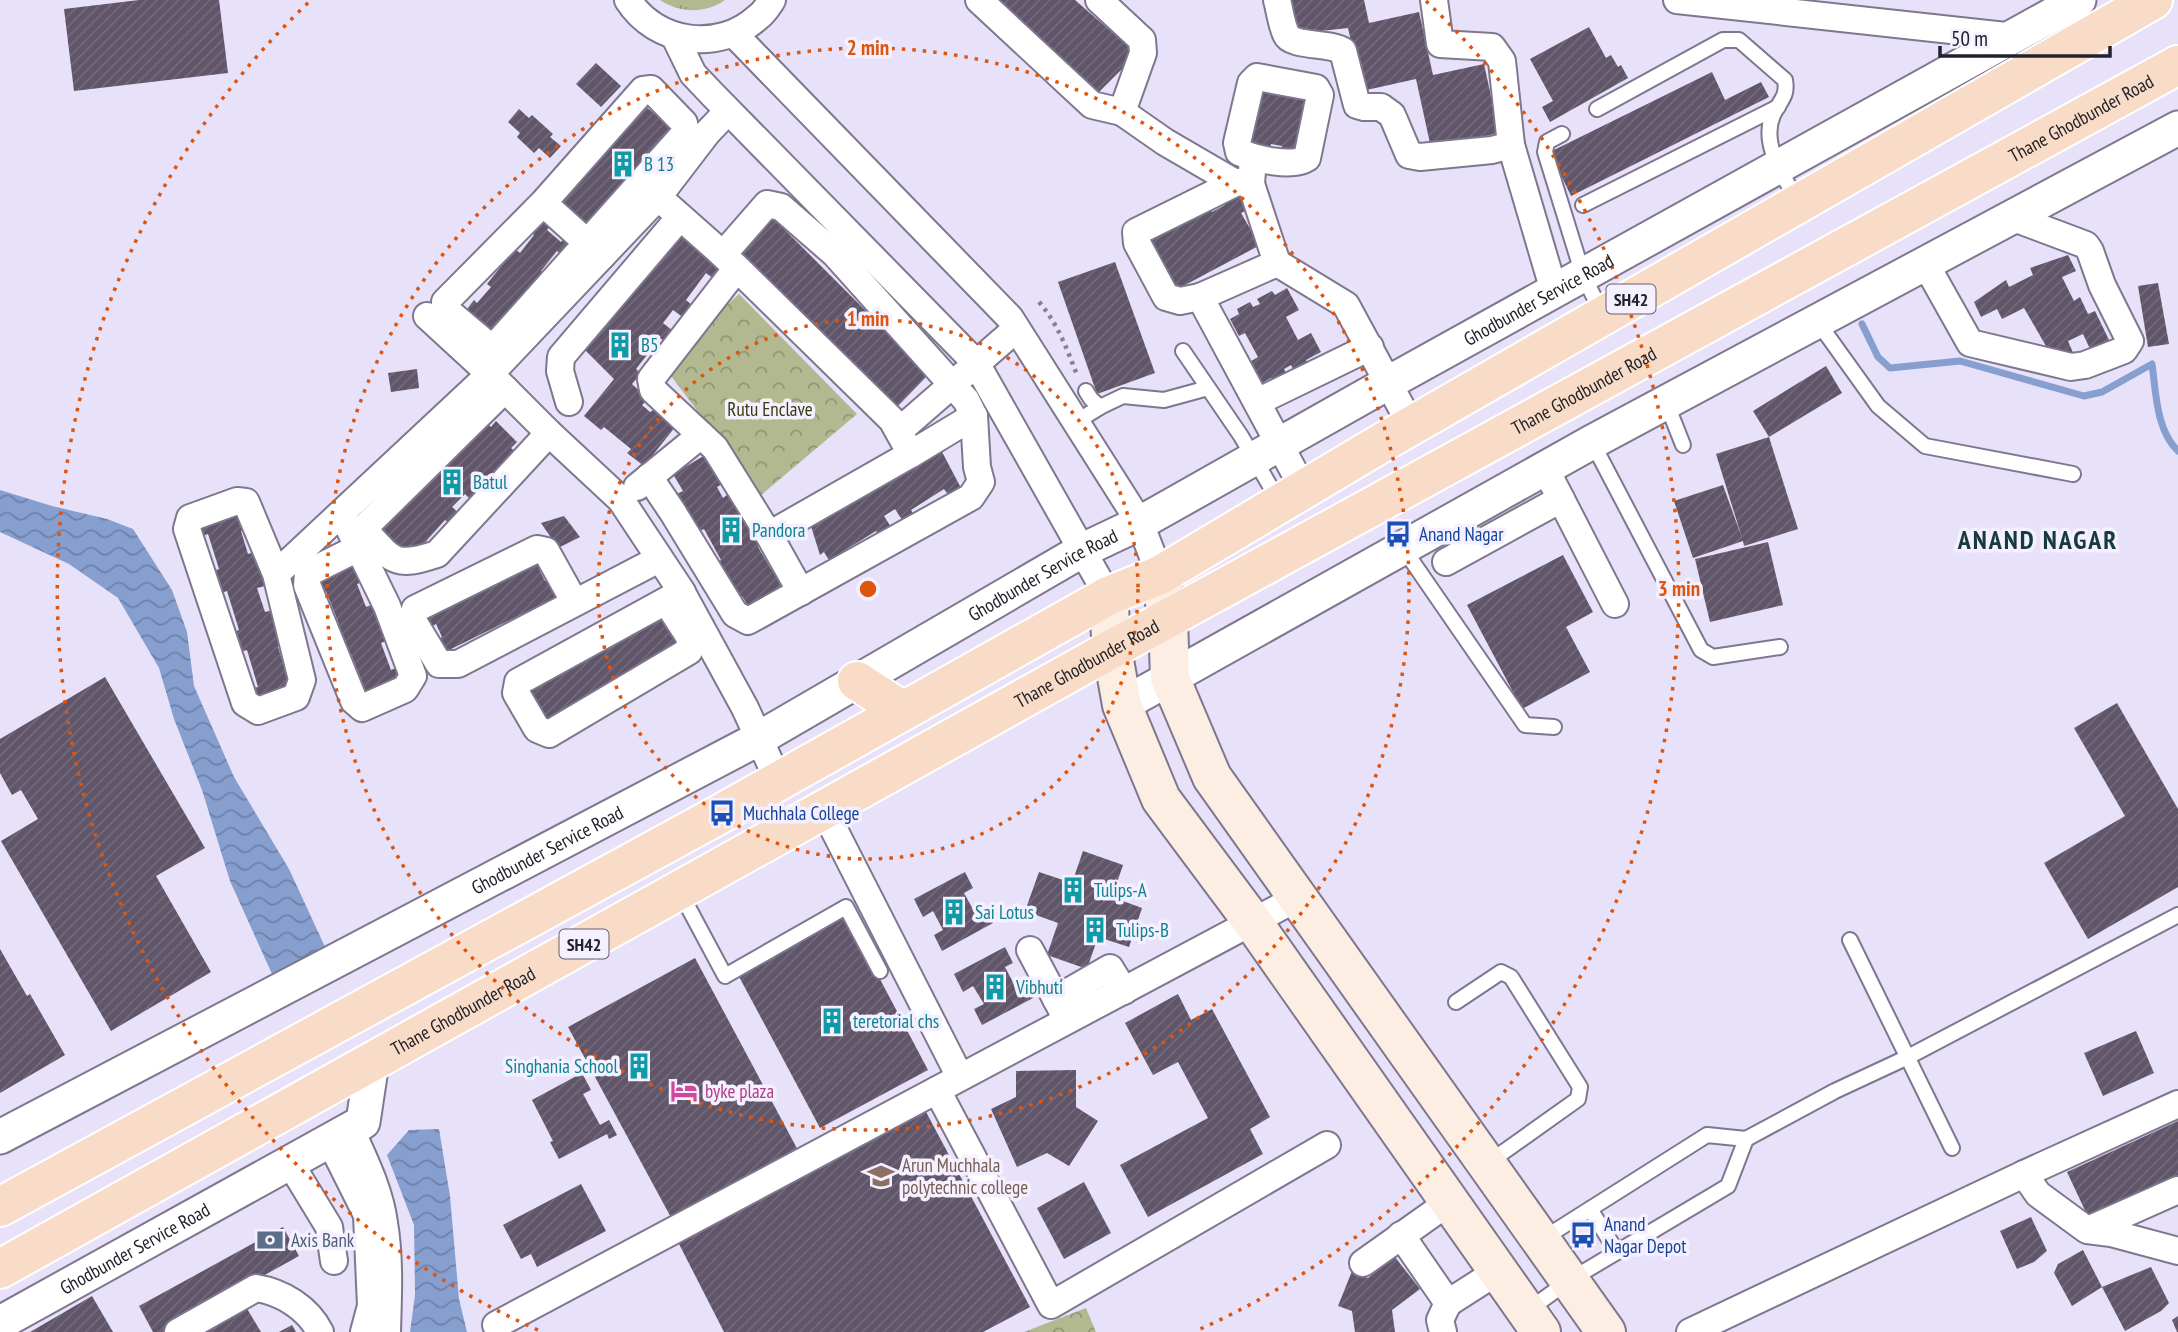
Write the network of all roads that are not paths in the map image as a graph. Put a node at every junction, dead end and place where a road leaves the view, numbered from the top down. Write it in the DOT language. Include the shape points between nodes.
graph roads {
  1 [pos="628,0"];
  2 [pos="772,0"];
  3 [pos="979,0"];
  4 [pos="1099,0"];
  5 [pos="1277,0"];
  6 [pos="1434,0"];
  7 [pos="2079,0"];
  8 [pos="2153,0"];
  9 [pos="1690,1"];
  10 [pos="734,34"];
  11 [pos="675,37"];
  12 [pos="2015,37"];
  13 [pos="2178,65"];
  14 [pos="1778,107"];
  15 [pos="1597,109"];
  16 [pos="728,111"];
  17 [pos="1122,113"];
  18 [pos="2178,128"];
  19 [pos="1562,134"];
  20 [pos="1511,145"];
  21 [pos="1778,167"];
  22 [pos="1247,175"];
  23 [pos="658,197"];
  24 [pos="543,203"];
  25 [pos="1799,203"];
  26 [pos="1583,205"];
  27 [pos="680,217"];
  28 [pos="2014,218"];
  29 [pos="594,249"];
  30 [pos="728,259"];
  31 [pos="1277,263"];
  32 [pos="1925,263"];
  33 [pos="1583,275"];
  34 [pos="1554,291"];
  35 [pos="1200,297"];
  36 [pos="1603,315"];
  37 [pos="427,316"];
  38 [pos="1817,321"];
  39 [pos="540,322"];
  40 [pos="1016,329"];
  41 [pos="570,347"];
  42 [pos="1370,347"];
  43 [pos="1183,351"];
  44 [pos="976,363"];
  45 [pos="498,382"];
  46 [pos="1388,383"];
  47 [pos="951,384"];
  48 [pos="1208,388"];
  49 [pos="1086,391"];
  50 [pos="569,401"];
  51 [pos="1257,402"];
  52 [pos="1666,402"];
  53 [pos="1100,407"];
  54 [pos="974,416"];
  55 [pos="1076,422"];
  56 [pos="1411,425"];
  57 [pos="549,433"];
  58 [pos="701,435"];
  59 [pos="1592,442"];
  60 [pos="905,443"];
  61 [pos="1683,445"];
  62 [pos="1266,452"];
  63 [pos="1545,468"];
  64 [pos="2073,474"];
  65 [pos="649,477"];
  66 [pos="1292,497"];
  67 [pos="1561,499"];
  68 [pos="621,500"];
  69 [pos="342,513"];
  70 [pos="1140,523"];
  71 [pos="769,534"];
  72 [pos="1402,547"];
  73 [pos="358,548"];
  74 [pos="1083,550"];
  75 [pos="659,559"];
  76 [pos="1446,562"];
  77 [pos="276,574"];
  78 [pos="1160,575"];
  79 [pos="802,592"];
  80 [pos="674,596"];
  81 [pos="1108,596"];
  82 [pos="575,603"];
  83 [pos="1615,604"];
  84 [pos="1168,619"];
  85 [pos="1780,647"];
  86 [pos="1112,649"];
  87 [pos="1171,678"];
  88 [pos="857,681"];
  89 [pos="1122,705"];
  90 [pos="903,710"];
  91 [pos="1554,727"];
  92 [pos="758,739"];
  93 [pos="778,780"];
  94 [pos="824,810"];
  95 [pos="679,891"];
  96 [pos="1299,897"];
  97 [pos="2178,915"];
  98 [pos="1252,922"];
  99 [pos="1203,929"];
  100 [pos="1850,940"];
  101 [pos="1030,950"];
  102 [pos="880,971"];
  103 [pos="1120,985"];
  104 [pos="1455,1002"];
  105 [pos="1062,1010"];
  106 [pos="1908,1057"];
  107 [pos="372,1062"];
  108 [pos="948,1084"];
  109 [pos="2178,1104"];
  110 [pos="341,1136"];
  111 [pos="0,1138"];
  112 [pos="1746,1139"];
  113 [pos="1327,1145"];
  114 [pos="1952,1148"];
  115 [pos="290,1163"];
  116 [pos="1487,1163"];
  117 [pos="2024,1174"];
  118 [pos="2178,1190"];
  119 [pos="355,1191"];
  120 [pos="1448,1202"];
  121 [pos="0,1207"];
  122 [pos="318,1209"];
  123 [pos="1590,1209"];
  124 [pos="2087,1230"];
  125 [pos="1401,1235"];
  126 [pos="1541,1240"];
  127 [pos="2178,1251"];
  128 [pos="1616,1252"];
  129 [pos="334,1261"];
  130 [pos="1363,1263"];
  131 [pos="0,1269"];
  132 [pos="1497,1271"];
  133 [pos="1570,1280"];
  134 [pos="1448,1303"];
  135 [pos="1534,1322"];
  136 [pos="0,1323"];
  137 [pos="496,1325"];
  138 [pos="178,1332"];
  139 [pos="320,1332"];
  140 [pos="364,1332"];
  141 [pos="387,1332"];
  142 [pos="1443,1332"];
  143 [pos="1606,1332"];
  144 [pos="1690,1332"];
  1 -- 11 [label="street" via="653,26"];
  2 -- 10 [label="street" via="759,17"];
  3 -- 17 [label="street" via="1092,106"];
  4 -- 17 [label="street" via="1142,40 1143,53"];
  5 -- 20 [label="street" via="1286,37 1343,51 1357,105 1381,107 1392,116 1409,155"];
  6 -- 20 [label="street" via="1440,44 1492,47 1502,61"];
  7 -- 12 [label="street, Ghodbunder Service Road"];
  8 -- 25 [label="main road, SH42"];
  9 -- 12 [label="street"];
  10 -- 11 [label="street" via="705,40"];
  10 -- 40 [label="street"];
  11 -- 16 [label="street" via="693,74"];
  12 -- 21 [label="street, Ghodbunder Service Road"];
  13 -- 84 [label="main road, Thane Ghodbunder Road / SH42"];
  14 -- 15 [label="lane" via="1787,92 1785,80 1739,40 1723,40"];
  14 -- 21 [label="lane" via="1770,142"];
  14 -- 26 [label="lane"];
  16 -- 23 [label="street"];
  16 -- 44 [label="street"];
  17 -- 22 [label="street" via="1165,142"];
  18 -- 28 [label="street"];
  19 -- 33 [label="lane" via="1547,142 1545,152"];
  20 -- 34 [label="street"];
  21 -- 25 [label="lane"];
  21 -- 33 [label="street, Ghodbunder Service Road"];
  22 -- 31 [label="street"];
  22 -- 35 [label="street" via="1136,232 1137,243 1166,297 1180,301"];
  23 -- 27 [label="street"];
  23 -- 29 [label="street"];
  24 -- 29 [label="street"];
  24 -- 29 [label="street" via="445,302 445,309 489,346 496,345"];
  24 -- 29 [label="street" via="643,90 651,89 684,123 686,132"];
  25 -- 36 [label="main road, SH42"];
  27 -- 30 [label="street"];
  27 -- 41 [label="street"];
  28 -- 32 [label="street"];
  28 -- 32 [label="street" via="2086,245 2130,341 2124,351 2071,367 1970,343"];
  29 -- 39 [label="street"];
  30 -- 47 [label="street" via="726,251 767,204 781,207 835,254"];
  30 -- 58 [label="street" via="651,379 653,390"];
  30 -- 60 [label="street" via="892,420"];
  31 -- 35 [label="street"];
  31 -- 42 [label="street" via="1346,305"];
  32 -- 38 [label="street"];
  33 -- 34 [label="street, Ghodbunder Service Road"];
  33 -- 36 [label="lane"];
  34 -- 46 [label="street, Ghodbunder Service Road"];
  35 -- 51 [label="street"];
  36 -- 56 [label="main road, SH42"];
  37 -- 45 [label="street"];
  38 -- 52 [label="street"];
  38 -- 64 [label="lane" via="1878,406 1925,446"];
  39 -- 41 [label="street"];
  39 -- 45 [label="street"];
  40 -- 44 [label="street"];
  40 -- 55 [label="street"];
  41 -- 50 [label="street" via="561,357 559,371"];
  42 -- 46 [label="street"];
  42 -- 51 [label="street"];
  43 -- 48 [label="lane"];
  44 -- 47 [label="street"];
  44 -- 74 [label="street"];
  45 -- 57 [label="street"];
  45 -- 57 [label="street" via="367,525 367,533 388,557 401,562 437,554"];
  45 -- 69 [label="street"];
  46 -- 56 [label="street"];
  46 -- 62 [label="street, Ghodbunder Service Road"];
  47 -- 54 [label="street"];
  47 -- 60 [label="street"];
  48 -- 53 [label="lane" via="1164,400 1123,396"];
  48 -- 62 [label="lane" via="1241,436"];
  49 -- 53 [label="lane"];
  51 -- 62 [label="street"];
  52 -- 59 [label="street"];
  52 -- 61 [label="lane"];
  53 -- 55 [label="lane"];
  54 -- 60 [label="street"];
  54 -- 79 [label="street" via="981,482 971,498"];
  55 -- 70 [label="street"];
  56 -- 66 [label="main road, SH42"];
  57 -- 68 [label="street"];
  58 -- 65 [label="street"];
  58 -- 71 [label="street" via="715,448"];
  59 -- 63 [label="street"];
  59 -- 85 [label="lane" via="1701,650 1713,657"];
  60 -- 71 [label="street"];
  62 -- 66 [label="street"];
  62 -- 70 [label="street, Ghodbunder Service Road"];
  63 -- 67 [label="street"];
  63 -- 72 [label="street"];
  65 -- 68 [label="street"];
  65 -- 79 [label="street" via="735,614 748,621"];
  66 -- 78 [label="main road, SH42"];
  67 -- 76 [label="street"];
  67 -- 83 [label="street"];
  68 -- 75 [label="street"];
  69 -- 73 [label="street"];
  69 -- 77 [label="street"];
  70 -- 74 [label="street, Ghodbunder Service Road"];
  70 -- 78 [label="street"];
  71 -- 79 [label="street"];
  72 -- 87 [label="street"];
  72 -- 91 [label="lane" via="1525,725"];
  73 -- 73 [label="street" via="387,606 413,676 405,689 362,708 354,701 307,585 308,573"];
  74 -- 81 [label="street"];
  74 -- 88 [label="street, Ghodbunder Service Road"];
  75 -- 80 [label="street"];
  75 -- 82 [label="street"];
  77 -- 77 [label="street" via="302,680 296,697 258,711 245,703 187,529 190,517 237,500 246,502"];
  78 -- 81 [label="main road, SH42"];
  78 -- 84 [label="main road"];
  80 -- 80 [label="street" via="517,682 516,694 537,729 549,734 689,651 690,638"];
  80 -- 92 [label="street" via="745,708"];
  81 -- 86 [label="main road"];
  81 -- 90 [label="main road, SH42"];
  82 -- 82 [label="street" via="458,664 439,664 412,619 415,609 537,549 546,551"];
  84 -- 86 [label="main road, Thane Ghodbunder Road / SH42"];
  84 -- 87 [label="main road"];
  86 -- 89 [label="main road"];
  86 -- 94 [label="main road, Thane Ghodbunder Road / SH42"];
  87 -- 89 [label="street"];
  87 -- 96 [label="main road" via="1212,778"];
  88 -- 90 [label="main road"];
  88 -- 92 [label="street, Ghodbunder Service Road"];
  89 -- 98 [label="main road" via="1161,799"];
  90 -- 93 [label="main road, SH42"];
  92 -- 93 [label="street"];
  92 -- 111 [label="street, Ghodbunder Service Road"];
  93 -- 121 [label="main road, SH42"];
  94 -- 95 [label="main road, Thane Ghodbunder Road / SH42"];
  94 -- 108 [label="street"];
  95 -- 102 [label="lane" via="725,975 846,907"];
  95 -- 107 [label="main road, Thane Ghodbunder Road / SH42"];
  96 -- 98 [label="street"];
  96 -- 116 [label="main road"];
  97 -- 106 [label="lane"];
  98 -- 103 [label="street"];
  98 -- 120 [label="main road"];
  99 -- 103 [label="street"];
  100 -- 106 [label="lane"];
  101 -- 105 [label="street"];
  103 -- 105 [label="street"];
  104 -- 116 [label="lane" via="1501,972 1511,976 1580,1087 1578,1099"];
  105 -- 108 [label="street"];
  106 -- 112 [label="lane"];
  106 -- 114 [label="lane"];
  107 -- 110 [label="street" via="363,1122"];
  107 -- 131 [label="main road, Thane Ghodbunder Road / SH42"];
  108 -- 113 [label="street" via="1051,1305"];
  108 -- 137 [label="street"];
  109 -- 117 [label="street"];
  110 -- 115 [label="street, Ghodbunder Service Road"];
  110 -- 119 [label="street"];
  110 -- 141 [label="street" via="365,1162 384,1221"];
  112 -- 123 [label="lane" via="1707,1135"];
  112 -- 128 [label="lane" via="1728,1186"];
  115 -- 122 [label="street"];
  115 -- 136 [label="street, Ghodbunder Service Road"];
  116 -- 126 [label="main road"];
  117 -- 124 [label="street" via="2038,1194"];
  117 -- 144 [label="street"];
  118 -- 124 [label="street"];
  119 -- 122 [label="street"];
  119 -- 140 [label="street" via="366,1215 371,1306"];
  120 -- 125 [label="street"];
  120 -- 132 [label="main road"];
  122 -- 129 [label="street" via="331,1235"];
  123 -- 126 [label="lane"];
  123 -- 128 [label="lane"];
  124 -- 127 [label="street"];
  125 -- 130 [label="street"];
  125 -- 134 [label="street"];
  126 -- 133 [label="main road"];
  128 -- 133 [label="lane"];
  132 -- 134 [label="street"];
  132 -- 135 [label="main road"];
  133 -- 135 [label="lane"];
  133 -- 143 [label="main road"];
  134 -- 142 [label="street" via="1440,1320"];
  138 -- 139 [label="street" via="256,1288 289,1298"];
}
